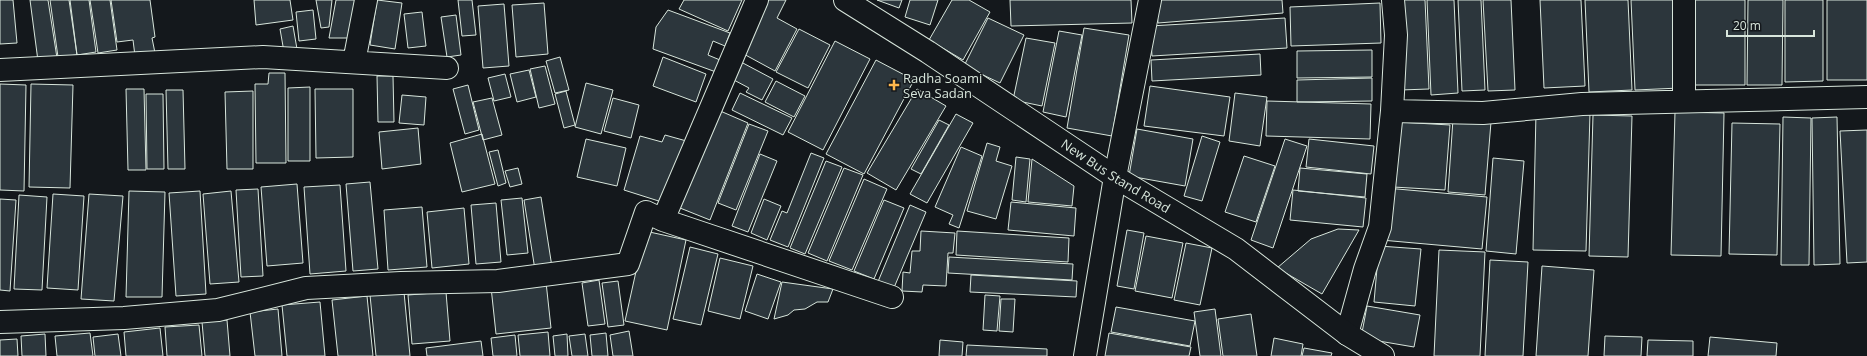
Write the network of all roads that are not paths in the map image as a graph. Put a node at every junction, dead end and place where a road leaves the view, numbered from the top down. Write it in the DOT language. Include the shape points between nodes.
graph roads {
  1 [pos="366,0"];
  2 [pos="757,0"];
  3 [pos="845,0"];
  4 [pos="1150,0"];
  5 [pos="1392,0"];
  6 [pos="1684,0"];
  7 [pos="354,62"];
  8 [pos="446,68"];
  9 [pos="0,70"];
  10 [pos="1867,97"];
  11 [pos="1684,101"];
  12 [pos="1392,111"];
  13 [pos="1115,177"];
  14 [pos="663,220"];
  15 [pos="892,297"];
  16 [pos="0,322"];
  17 [pos="1347,334"];
  18 [pos="1085,356"];
  19 [pos="1383,356"];
  1 -- 7 [label="main road"];
  2 -- 14 [label="main road"];
  3 -- 13 [label="main road, New Bus Stand Road" via="928,52"];
  4 -- 13 [label="main road"];
  5 -- 12 [label="main road" via="1396,35"];
  6 -- 11 [label="main road"];
  7 -- 8 [label="main road"];
  7 -- 9 [label="main road" via="263,57"];
  10 -- 11 [label="main road"];
  11 -- 12 [label="main road" via="1582,104 1483,113"];
  12 -- 17 [label="main road" via="1380,227"];
  13 -- 17 [label="main road, New Bus Stand Road" via="1236,249"];
  13 -- 18 [label="main road"];
  14 -- 15 [label="main road"];
  14 -- 16 [label="main road" via="646,212 628,264 498,281 306,288 218,310 124,318"];
  17 -- 19 [label="main road, New Bus Stand Road"];
}
